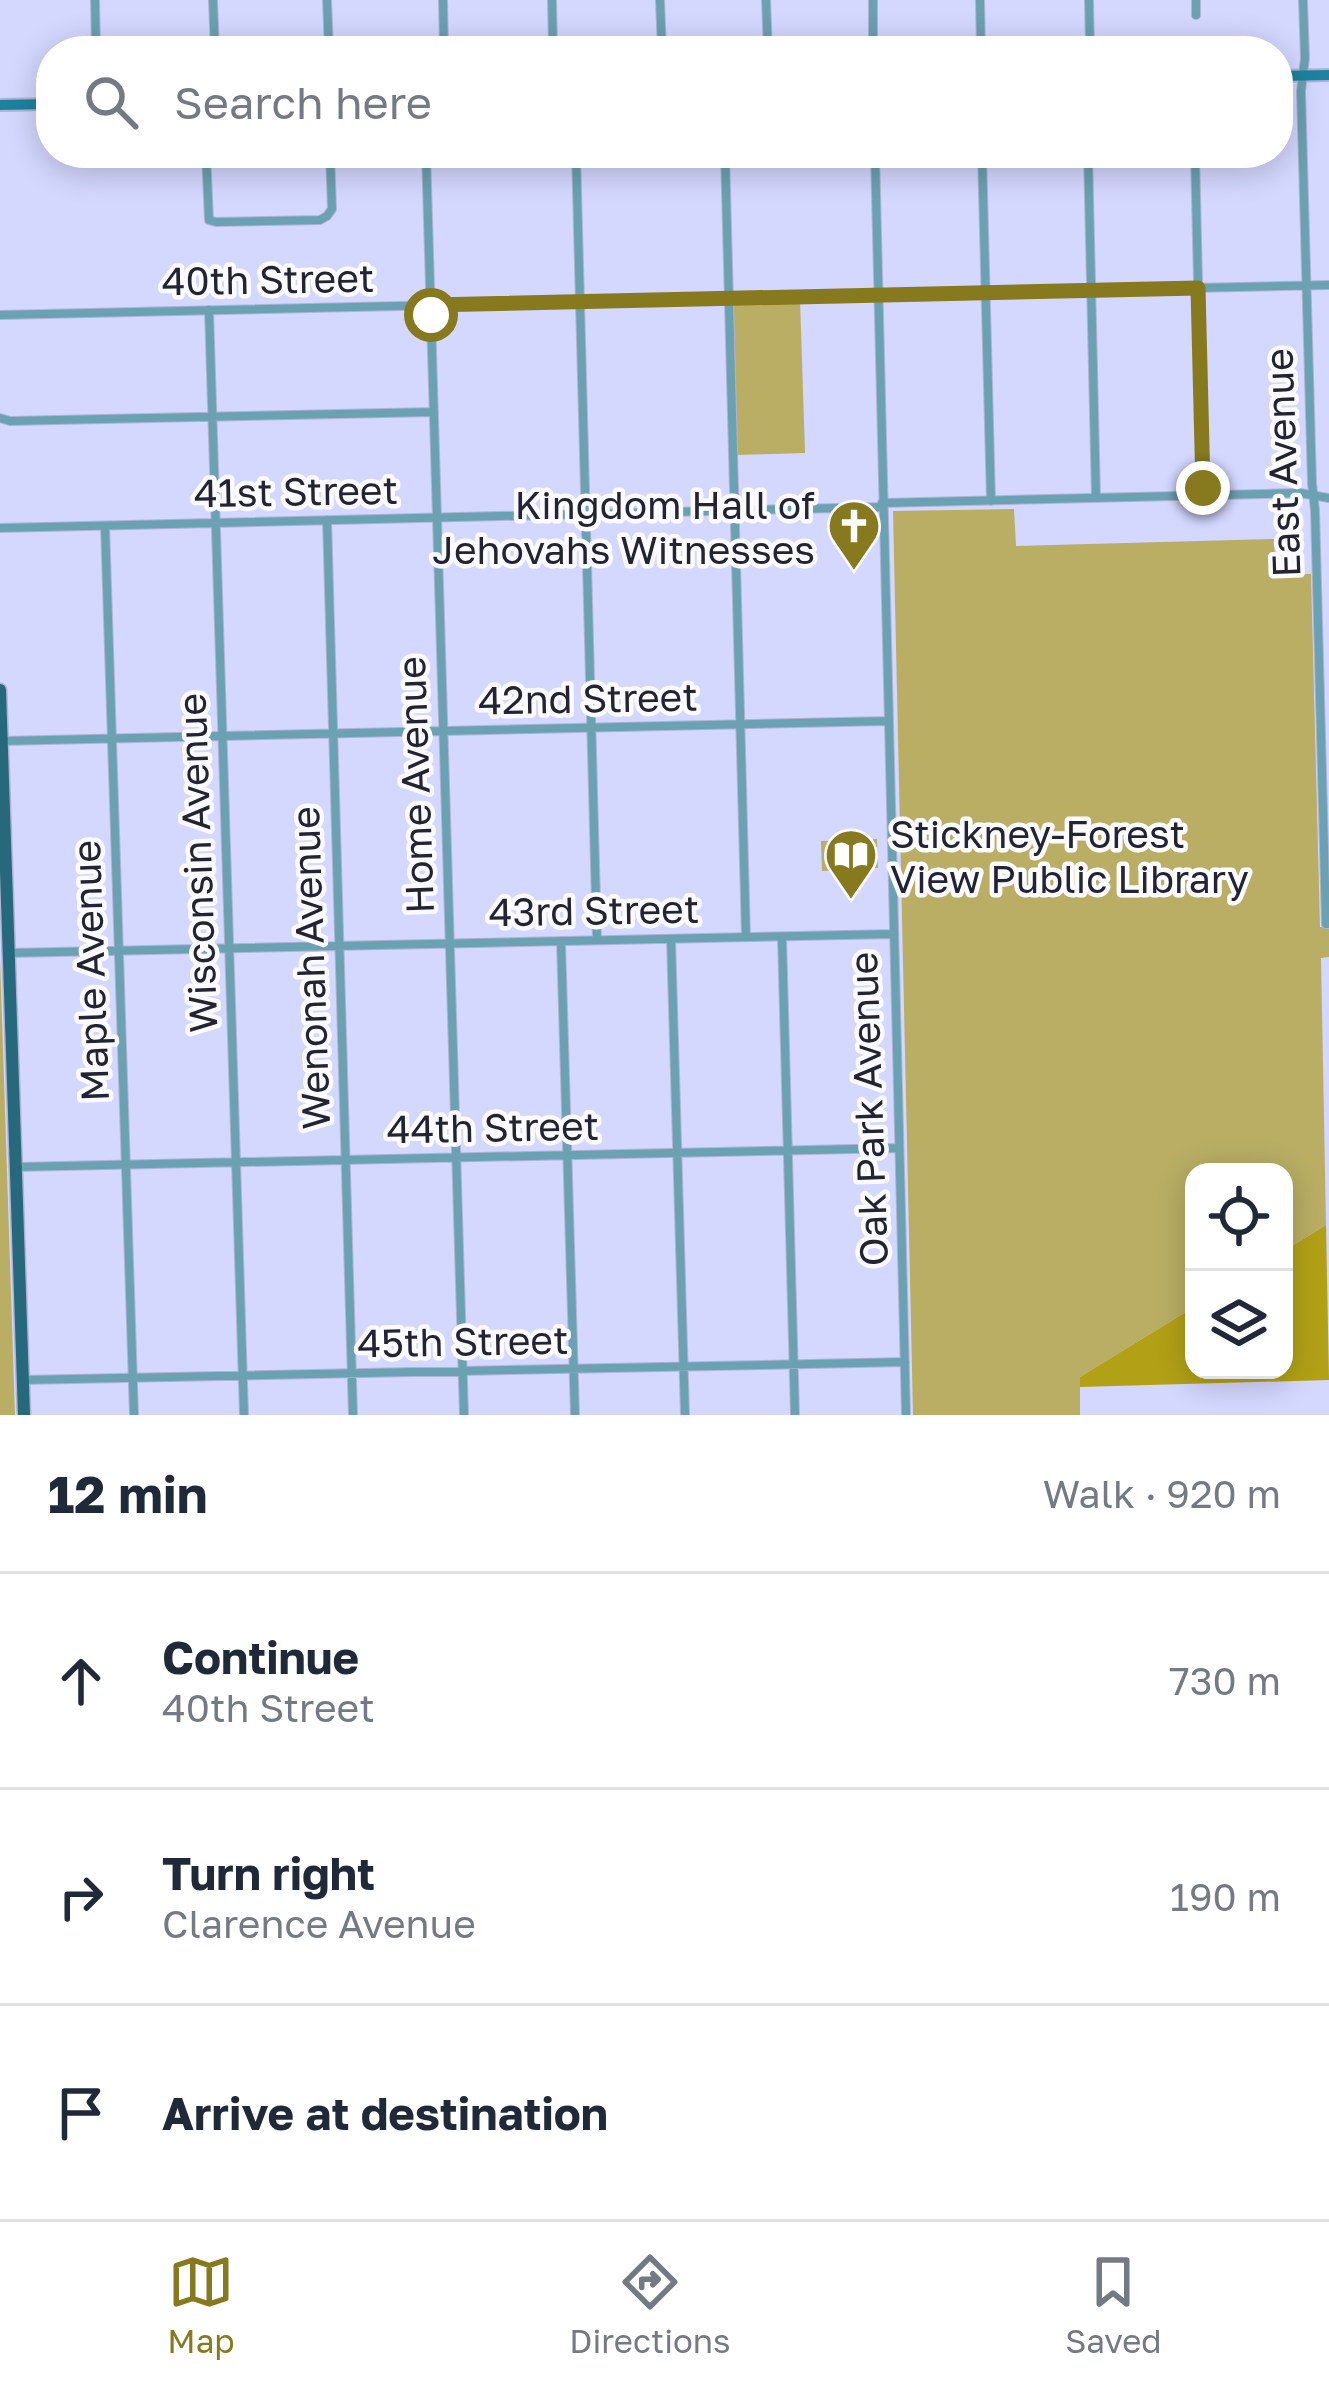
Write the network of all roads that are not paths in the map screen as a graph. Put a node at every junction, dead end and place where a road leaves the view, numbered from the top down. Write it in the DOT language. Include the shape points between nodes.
graph roads {
  1 [pos="95,0"];
  2 [pos="213,0"];
  3 [pos="327,0"];
  4 [pos="443,0"];
  5 [pos="552,0"];
  6 [pos="660,0"];
  7 [pos="766,0"];
  8 [pos="873,0"];
  9 [pos="980,0"];
  10 [pos="1089,0"];
  11 [pos="1196,0"];
  12 [pos="1303,0"];
  13 [pos="1196,16"];
  14 [pos="96,36"];
  15 [pos="214,36"];
  16 [pos="328,36"];
  17 [pos="444,36"];
  18 [pos="553,36"];
  19 [pos="661,36"];
  20 [pos="767,36"];
  21 [pos="873,36"];
  22 [pos="981,36"];
  23 [pos="1090,36"];
  24 [pos="1329,75"];
  25 [pos="1293,76"];
  26 [pos="1303,76"];
  27 [pos="36,104"];
  28 [pos="0,105"];
  29 [pos="207,168"];
  30 [pos="331,168"];
  31 [pos="426,168"];
  32 [pos="576,168"];
  33 [pos="725,168"];
  34 [pos="875,168"];
  35 [pos="982,168"];
  36 [pos="1088,168"];
  37 [pos="1195,168"];
  38 [pos="1329,285"];
  39 [pos="1306,286"];
  40 [pos="1198,288"];
  41 [pos="1091,290"];
  42 [pos="985,293"];
  43 [pos="878,295"];
  44 [pos="729,298"];
  45 [pos="580,302"];
  46 [pos="431,305"];
  47 [pos="209,310"];
  48 [pos="0,315"];
  49 [pos="434,412"];
  50 [pos="212,416"];
  51 [pos="3,421"];
  52 [pos="1203,496"];
  53 [pos="1313,496"];
  54 [pos="1096,498"];
  55 [pos="1329,498"];
  56 [pos="991,501"];
  57 [pos="882,505"];
  58 [pos="734,510"];
  59 [pos="586,514"];
  60 [pos="437,518"];
  61 [pos="327,520"];
  62 [pos="216,523"];
  63 [pos="105,526"];
  64 [pos="0,528"];
  65 [pos="0,690"];
  66 [pos="1324,712"];
  67 [pos="888,721"];
  68 [pos="740,724"];
  69 [pos="592,728"];
  70 [pos="443,731"];
  71 [pos="334,734"];
  72 [pos="223,736"];
  73 [pos="112,739"];
  74 [pos="2,741"];
  75 [pos="1327,924"];
  76 [pos="892,934"];
  77 [pos="746,937"];
  78 [pos="782,937"];
  79 [pos="671,939"];
  80 [pos="597,940"];
  81 [pos="561,941"];
  82 [pos="450,944"];
  83 [pos="340,946"];
  84 [pos="229,948"];
  85 [pos="119,950"];
  86 [pos="9,953"];
  87 [pos="898,1148"];
  88 [pos="788,1150"];
  89 [pos="677,1153"];
  90 [pos="567,1155"];
  91 [pos="456,1158"];
  92 [pos="346,1160"];
  93 [pos="236,1162"];
  94 [pos="126,1165"];
  95 [pos="16,1167"];
  96 [pos="905,1362"];
  97 [pos="793,1365"];
  98 [pos="683,1367"];
  99 [pos="573,1369"];
  100 [pos="463,1371"];
  101 [pos="352,1373"];
  102 [pos="243,1376"];
  103 [pos="133,1378"];
  104 [pos="23,1380"];
  105 [pos="24,1415"];
  106 [pos="134,1415"];
  107 [pos="244,1415"];
  108 [pos="353,1415"];
  109 [pos="464,1415"];
  110 [pos="575,1415"];
  111 [pos="685,1415"];
  112 [pos="795,1415"];
  113 [pos="906,1415"];
  1 -- 14 [label="street"];
  2 -- 15 [label="street"];
  3 -- 16 [label="street"];
  4 -- 17 [label="street"];
  5 -- 18 [label="street"];
  6 -- 19 [label="street"];
  7 -- 20 [label="street"];
  8 -- 21 [label="street"];
  9 -- 22 [label="street"];
  10 -- 23 [label="street"];
  11 -- 13 [label="street"];
  12 -- 26 [label="street, East Avenue"];
  24 -- 26 [label="main road"];
  25 -- 26 [label="main road"];
  26 -- 39 [label="street, East Avenue"];
  27 -- 28 [label="main road"];
  29 -- 30 [label="street" via="209,220 217,222 320,220 332,209"];
  31 -- 46 [label="street, Home Avenue"];
  32 -- 45 [label="street"];
  33 -- 44 [label="street"];
  34 -- 43 [label="street, Oak Park Avenue"];
  35 -- 42 [label="street"];
  36 -- 41 [label="street"];
  37 -- 40 [label="street"];
  38 -- 39 [label="street, 40th Street"];
  39 -- 40 [label="street, 40th Street"];
  39 -- 53 [label="street, East Avenue"];
  40 -- 41 [label="street, 40th Street"];
  40 -- 52 [label="street"];
  41 -- 42 [label="street, 40th Street"];
  41 -- 54 [label="street"];
  42 -- 43 [label="street, 40th Street"];
  42 -- 56 [label="street"];
  43 -- 44 [label="street, 40th Street"];
  43 -- 57 [label="street, Oak Park Avenue"];
  44 -- 45 [label="street, 40th Street"];
  44 -- 58 [label="street"];
  45 -- 46 [label="street, 40th Street"];
  45 -- 59 [label="street"];
  46 -- 47 [label="street, 40th Street"];
  46 -- 49 [label="street, Home Avenue"];
  47 -- 48 [label="street, 40th Street"];
  47 -- 50 [label="street, Wisconsin Avenue"];
  49 -- 50 [label="street"];
  49 -- 60 [label="street, Home Avenue"];
  50 -- 51 [label="street"];
  50 -- 62 [label="street, Wisconsin Avenue"];
  52 -- 53 [label="street, 41st Street"];
  52 -- 54 [label="street, 41st Street"];
  53 -- 55 [label="street, 41st Street"];
  53 -- 66 [label="street, East Avenue"];
  54 -- 56 [label="street, 41st Street"];
  56 -- 57 [label="street, 41st Street"];
  57 -- 58 [label="street, 41st Street"];
  57 -- 67 [label="street, Oak Park Avenue"];
  58 -- 59 [label="street, 41st Street"];
  58 -- 68 [label="street"];
  59 -- 60 [label="street, 41st Street"];
  59 -- 69 [label="street"];
  60 -- 61 [label="street, 41st Street"];
  60 -- 70 [label="street, Home Avenue"];
  61 -- 62 [label="street, 41st Street"];
  61 -- 71 [label="street, Wenonah Avenue"];
  62 -- 63 [label="street, 41st Street"];
  62 -- 72 [label="street, Wisconsin Avenue"];
  63 -- 64 [label="street, 41st Street"];
  63 -- 73 [label="street, Maple Avenue"];
  65 -- 74 [label="main road"];
  66 -- 75 [label="street, East Avenue"];
  67 -- 68 [label="street, 42nd Street"];
  67 -- 76 [label="street, Oak Park Avenue"];
  68 -- 69 [label="street, 42nd Street"];
  68 -- 77 [label="street"];
  69 -- 70 [label="street, 42nd Street"];
  69 -- 80 [label="street"];
  70 -- 71 [label="street, 42nd Street"];
  70 -- 82 [label="street, Home Avenue"];
  71 -- 72 [label="street, 42nd Street"];
  71 -- 83 [label="street, Wenonah Avenue"];
  72 -- 73 [label="street, 42nd Street"];
  72 -- 84 [label="street, Wisconsin Avenue"];
  73 -- 74 [label="street, 42nd Street"];
  73 -- 85 [label="street, Maple Avenue"];
  74 -- 86 [label="main road"];
  76 -- 78 [label="street, 43rd Street"];
  76 -- 87 [label="street, Oak Park Avenue"];
  77 -- 78 [label="street, 43rd Street"];
  77 -- 79 [label="street, 43rd Street"];
  78 -- 88 [label="street"];
  79 -- 80 [label="street, 43rd Street"];
  79 -- 89 [label="street"];
  80 -- 81 [label="street, 43rd Street"];
  81 -- 82 [label="street, 43rd Street"];
  81 -- 90 [label="street"];
  82 -- 83 [label="street, 43rd Street"];
  82 -- 91 [label="street, Home Avenue"];
  83 -- 84 [label="street, 43rd Street"];
  83 -- 92 [label="street, Wenonah Avenue"];
  84 -- 85 [label="street, 43rd Street"];
  84 -- 93 [label="street, Wisconsin Avenue"];
  85 -- 86 [label="street, 43rd Street"];
  85 -- 94 [label="street, Maple Avenue"];
  86 -- 95 [label="main road"];
  87 -- 88 [label="street, 44th Street"];
  87 -- 96 [label="street, Oak Park Avenue"];
  88 -- 89 [label="street, 44th Street"];
  88 -- 97 [label="street"];
  89 -- 90 [label="street, 44th Street"];
  89 -- 98 [label="street"];
  90 -- 91 [label="street, 44th Street"];
  90 -- 99 [label="street"];
  91 -- 92 [label="street, 44th Street"];
  91 -- 100 [label="street, Home Avenue"];
  92 -- 93 [label="street, 44th Street"];
  92 -- 101 [label="street, Wenonah Avenue"];
  93 -- 94 [label="street, 44th Street"];
  93 -- 102 [label="street, Wisconsin Avenue"];
  94 -- 95 [label="street, 44th Street"];
  94 -- 103 [label="street, Maple Avenue"];
  95 -- 104 [label="main road"];
  96 -- 97 [label="street, 45th Street"];
  96 -- 113 [label="street, Oak Park Avenue"];
  97 -- 98 [label="street, 45th Street"];
  97 -- 112 [label="street"];
  98 -- 99 [label="street, 45th Street"];
  98 -- 111 [label="street"];
  99 -- 100 [label="street, 45th Street"];
  99 -- 110 [label="street"];
  100 -- 101 [label="street, 45th Street"];
  100 -- 109 [label="street, Home Avenue"];
  101 -- 102 [label="street, 45th Street"];
  101 -- 108 [label="street, Wenonah Avenue"];
  102 -- 103 [label="street, 45th Street"];
  102 -- 107 [label="street, Wisconsin Avenue"];
  103 -- 104 [label="street, 45th Street"];
  103 -- 106 [label="street, Maple Avenue"];
  104 -- 105 [label="main road"];
}
